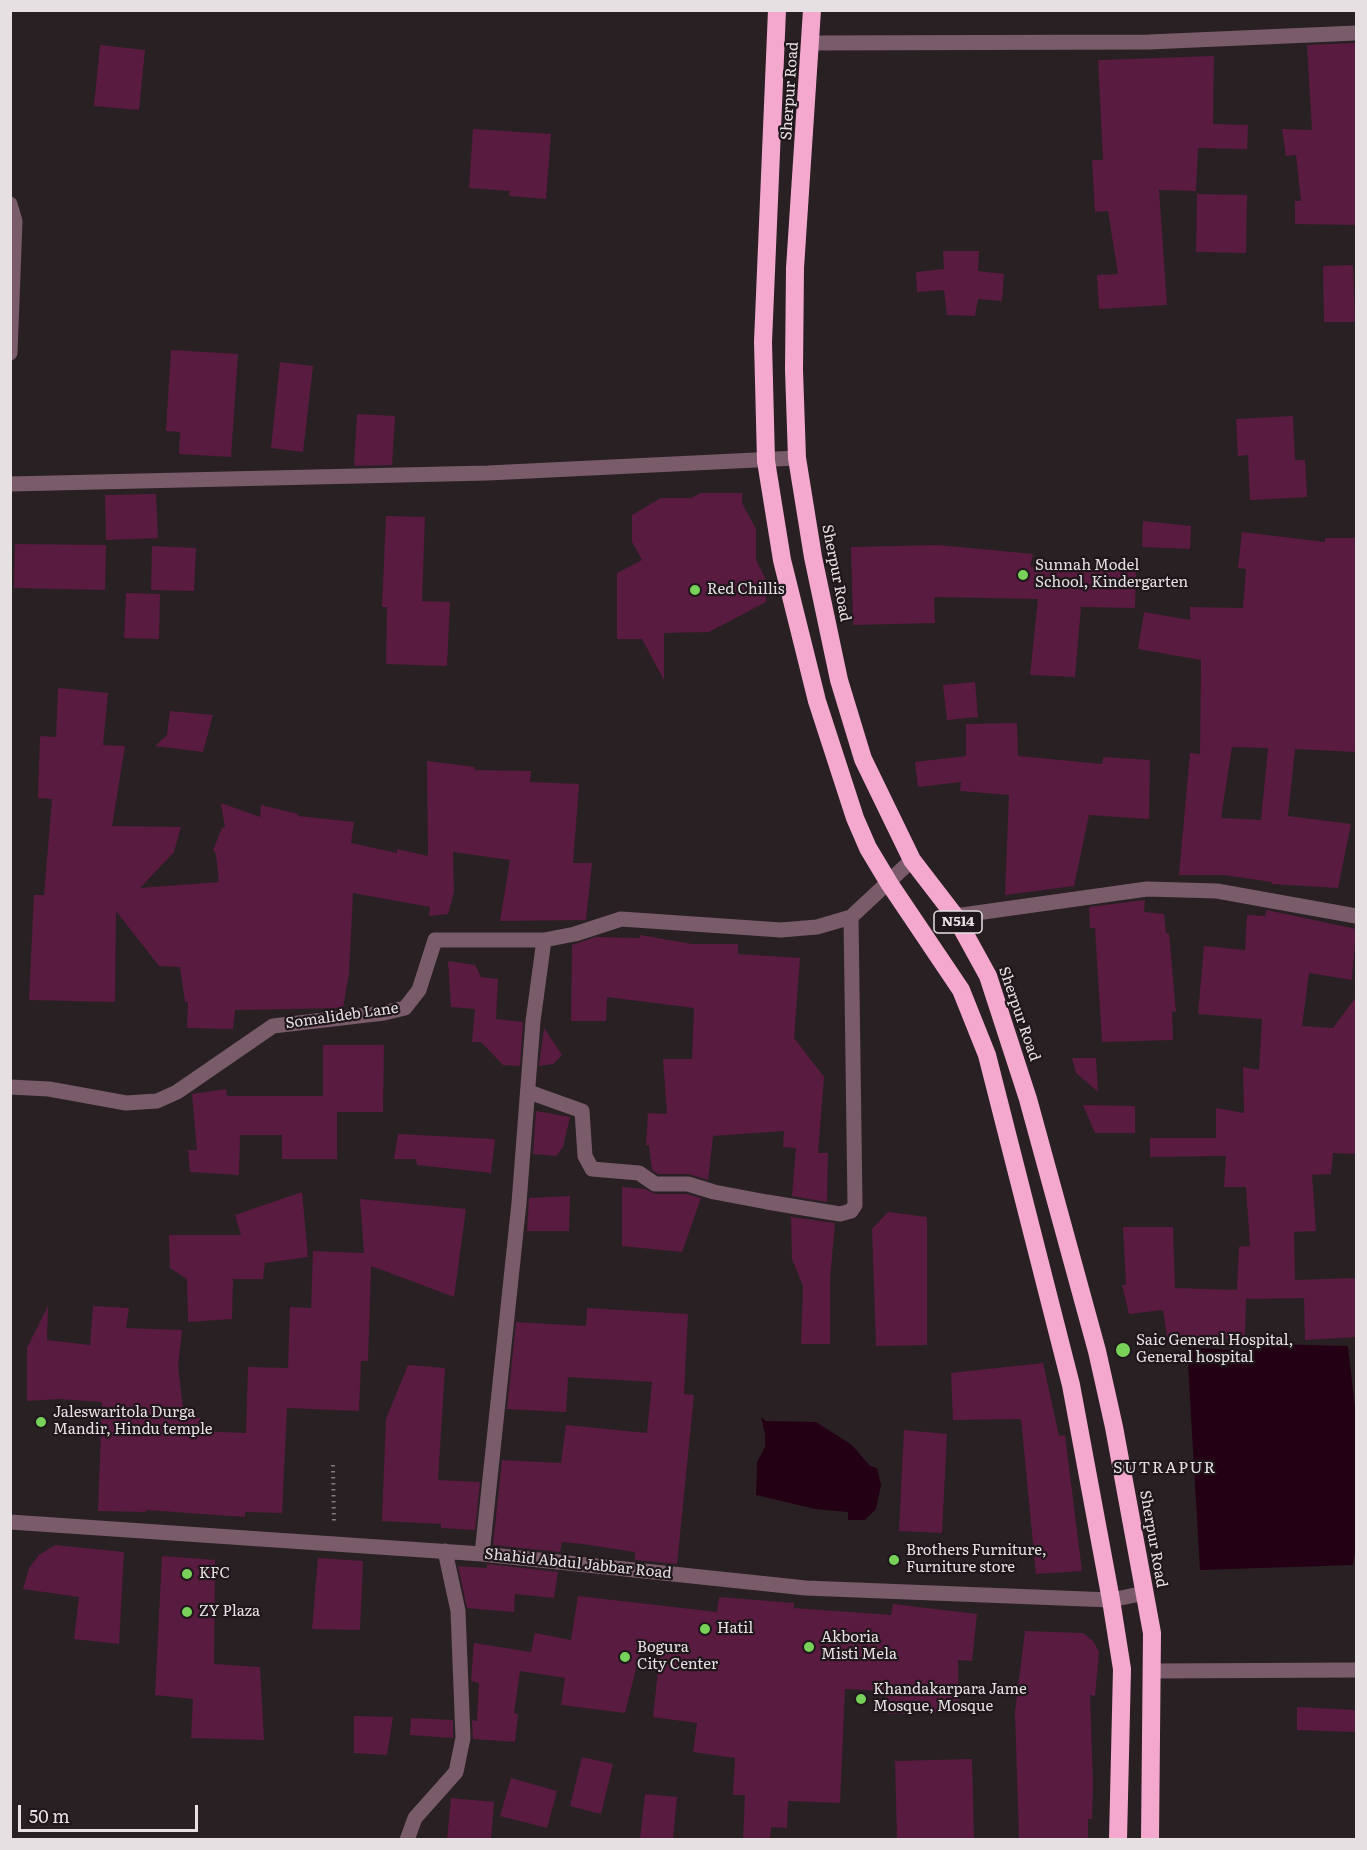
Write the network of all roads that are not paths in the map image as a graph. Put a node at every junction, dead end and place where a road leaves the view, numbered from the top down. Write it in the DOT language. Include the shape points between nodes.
graph roads {
  1 [pos="777,10"];
  2 [pos="812,10"];
  3 [pos="1356,33"];
  4 [pos="811,43"];
  5 [pos="10,204"];
  6 [pos="10,353"];
  7 [pos="796,458"];
  8 [pos="766,461"];
  9 [pos="10,484"];
  10 [pos="912,860"];
  11 [pos="889,883"];
  12 [pos="955,915"];
  13 [pos="1356,916"];
  14 [pos="852,917"];
  15 [pos="544,940"];
  16 [pos="10,1087"];
  17 [pos="528,1092"];
  18 [pos="10,1522"];
  19 [pos="445,1551"];
  20 [pos="482,1554"];
  21 [pos="1145,1593"];
  22 [pos="1111,1600"];
  23 [pos="1356,1670"];
  24 [pos="1153,1671"];
  25 [pos="406,1839"];
  26 [pos="1118,1839"];
  27 [pos="1149,1839"];
  1 -- 8 [label="highway, Sherpur Road / N514" via="764,342"];
  2 -- 4 [label="highway, Sherpur Road / N514"];
  3 -- 4 [label="street" via="1149,42"];
  4 -- 7 [label="highway, Sherpur Road / N514" via="795,268"];
  5 -- 6 [label="street" via="15,221"];
  7 -- 8 [label="street"];
  7 -- 10 [label="highway, Sherpur Road / N514" via="839,680 863,759"];
  8 -- 9 [label="street"];
  8 -- 11 [label="highway, Sherpur Road / N514" via="782,560 817,701 855,818"];
  10 -- 11 [label="street, Somalideb Lane"];
  10 -- 12 [label="highway, Sherpur Road / N514"];
  11 -- 14 [label="street, Somalideb Lane"];
  11 -- 22 [label="highway, Sherpur Road / N514" via="961,990 987,1055 1071,1385"];
  12 -- 13 [label="street" via="1147,889 1217,891"];
  12 -- 21 [label="highway, Sherpur Road / N514" via="988,976 1047,1166 1114,1427"];
  14 -- 15 [label="street, Somalideb Lane" via="817,927 781,930 621,919"];
  14 -- 17 [label="street" via="855,1204 851,1212 840,1214 767,1202 688,1184 655,1184 639,1173 592,1169 585,1156 582,1111"];
  15 -- 16 [label="street, Somalideb Lane" via="435,940 419,990 405,1008 273,1026 177,1092 157,1101 126,1102 50,1089"];
  15 -- 17 [label="street"];
  17 -- 20 [label="street"];
  18 -- 19 [label="street, Shahid Abdul Jabbar Road"];
  19 -- 20 [label="street, Shahid Abdul Jabbar Road"];
  19 -- 25 [label="street" via="458,1611 463,1738 456,1772 415,1818"];
  20 -- 22 [label="street, Shahid Abdul Jabbar Road" via="806,1588"];
  21 -- 22 [label="street, Shahid Abdul Jabbar Road"];
  21 -- 24 [label="highway, Sherpur Road / N514"];
  22 -- 26 [label="highway, Sherpur Road / N514" via="1122,1669"];
  23 -- 24 [label="street"];
  24 -- 27 [label="highway, Sherpur Road / N514"];
}
